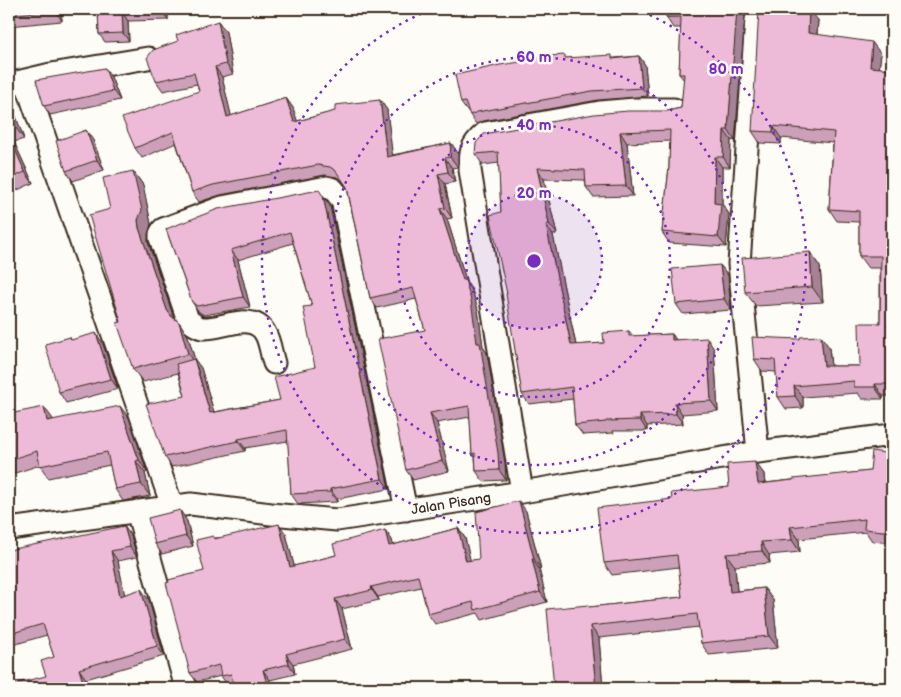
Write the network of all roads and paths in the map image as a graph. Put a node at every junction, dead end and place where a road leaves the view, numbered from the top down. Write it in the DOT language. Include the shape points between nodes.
graph roads {
  1 [pos="756,19"];
  2 [pos="148,58"];
  3 [pos="17,82"];
  4 [pos="674,110"];
  5 [pos="274,363"];
  6 [pos="892,435"];
  7 [pos="758,452"];
  8 [pos="522,492"];
  9 [pos="172,506"];
  10 [pos="406,510"];
  11 [pos="137,511"];
  12 [pos="9,529"];
  13 [pos="186,688"];
  1 -- 7 [label="street" via="739,264"];
  2 -- 3 [label="street"];
  3 -- 9 [label="street"];
  4 -- 8 [label="street" via="600,112 485,133 475,142 470,153 470,170"];
  5 -- 10 [label="street" via="265,333 251,322 202,328 188,320 160,234 163,229 222,207 320,188 334,189 342,200"];
  6 -- 7 [label="street, Jalan Pisang"];
  7 -- 8 [label="street, Jalan Pisang"];
  8 -- 10 [label="street, Jalan Pisang"];
  9 -- 10 [label="street, Jalan Pisang" via="191,504 337,520"];
  9 -- 11 [label="street, Jalan Pisang"];
  11 -- 12 [label="street, Jalan Pisang"];
  11 -- 13 [label="street"];
}
